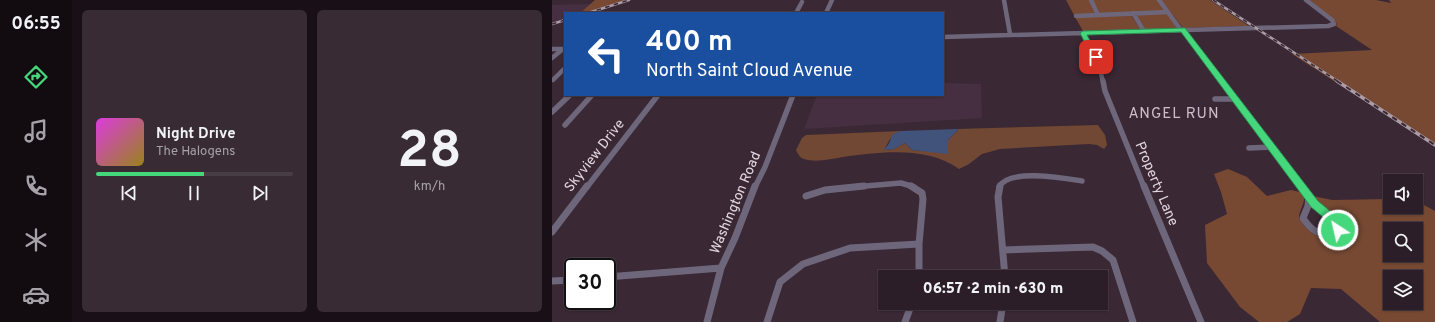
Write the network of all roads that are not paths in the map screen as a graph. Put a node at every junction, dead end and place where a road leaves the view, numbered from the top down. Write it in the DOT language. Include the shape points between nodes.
graph roads {
  1 [pos="832,0"];
  2 [pos="1004,0"];
  3 [pos="1091,0"];
  4 [pos="1159,0"];
  5 [pos="1306,0"];
  6 [pos="802,2"];
  7 [pos="797,12"];
  8 [pos="826,12"];
  9 [pos="1168,12"];
  10 [pos="1133,14"];
  11 [pos="1098,15"];
  12 [pos="1076,16"];
  13 [pos="1182,30"];
  14 [pos="1144,31"];
  15 [pos="1083,33"];
  16 [pos="1010,34"];
  17 [pos="944,37"];
  18 [pos="552,49"];
  19 [pos="564,49"];
  20 [pos="552,58"];
  21 [pos="564,69"];
  22 [pos="553,80"];
  23 [pos="569,96"];
  24 [pos="591,96"];
  25 [pos="657,96"];
  26 [pos="793,96"];
  27 [pos="1214,99"];
  28 [pos="1236,99"];
  29 [pos="552,112"];
  30 [pos="565,125"];
  31 [pos="1273,147"];
  32 [pos="1249,148"];
  33 [pos="1082,181"];
  34 [pos="806,196"];
  35 [pos="1309,196"];
  36 [pos="552,232"];
  37 [pos="919,244"];
  38 [pos="1003,250"];
  39 [pos="721,268"];
  40 [pos="919,270"];
  41 [pos="1004,270"];
  42 [pos="616,276"];
  43 [pos="564,280"];
  44 [pos="552,281"];
  45 [pos="909,310"];
  46 [pos="1002,310"];
  47 [pos="707,322"];
  48 [pos="767,322"];
  49 [pos="905,322"];
  50 [pos="1000,322"];
  51 [pos="1133,322"];
  52 [pos="1201,322"];
  1 -- 8 [label="street"];
  2 -- 16 [label="street"];
  3 -- 11 [label="street"];
  4 -- 9 [label="street"];
  5 -- 13 [label="street" via="1334,24"];
  6 -- 7 [label="street"];
  9 -- 10 [label="street"];
  9 -- 13 [label="street"];
  10 -- 11 [label="street"];
  10 -- 14 [label="street"];
  11 -- 12 [label="street"];
  13 -- 14 [label="street"];
  13 -- 28 [label="street"];
  14 -- 15 [label="street"];
  15 -- 16 [label="street"];
  15 -- 52 [label="street, Property Lane" via="1099,65 1105,91 1125,142"];
  16 -- 17 [label="street"];
  18 -- 19 [label="street"];
  19 -- 20 [label="street"];
  21 -- 22 [label="street"];
  23 -- 29 [label="street"];
  24 -- 30 [label="street"];
  25 -- 36 [label="street, Skyview Drive"];
  26 -- 39 [label="street, Washington Road"];
  27 -- 28 [label="street"];
  28 -- 31 [label="street"];
  31 -- 32 [label="street"];
  31 -- 35 [label="street"];
  33 -- 38 [label="street" via="1016,177 1004,181 998,189"];
  34 -- 37 [label="street" via="825,190 910,184 920,190 923,199"];
  35 -- 35 [label="street" via="1333,219 1337,234 1320,235 1305,222 1303,218"];
  37 -- 40 [label="street"];
  37 -- 48 [label="street" via="850,248 803,264 780,282"];
  38 -- 41 [label="street"];
  38 -- 51 [label="street" via="1093,247 1102,250 1113,260"];
  39 -- 42 [label="street"];
  39 -- 47 [label="street, Washington Road"];
  43 -- 44 [label="street"];
  45 -- 49 [label="street"];
  46 -- 50 [label="street"];
}
